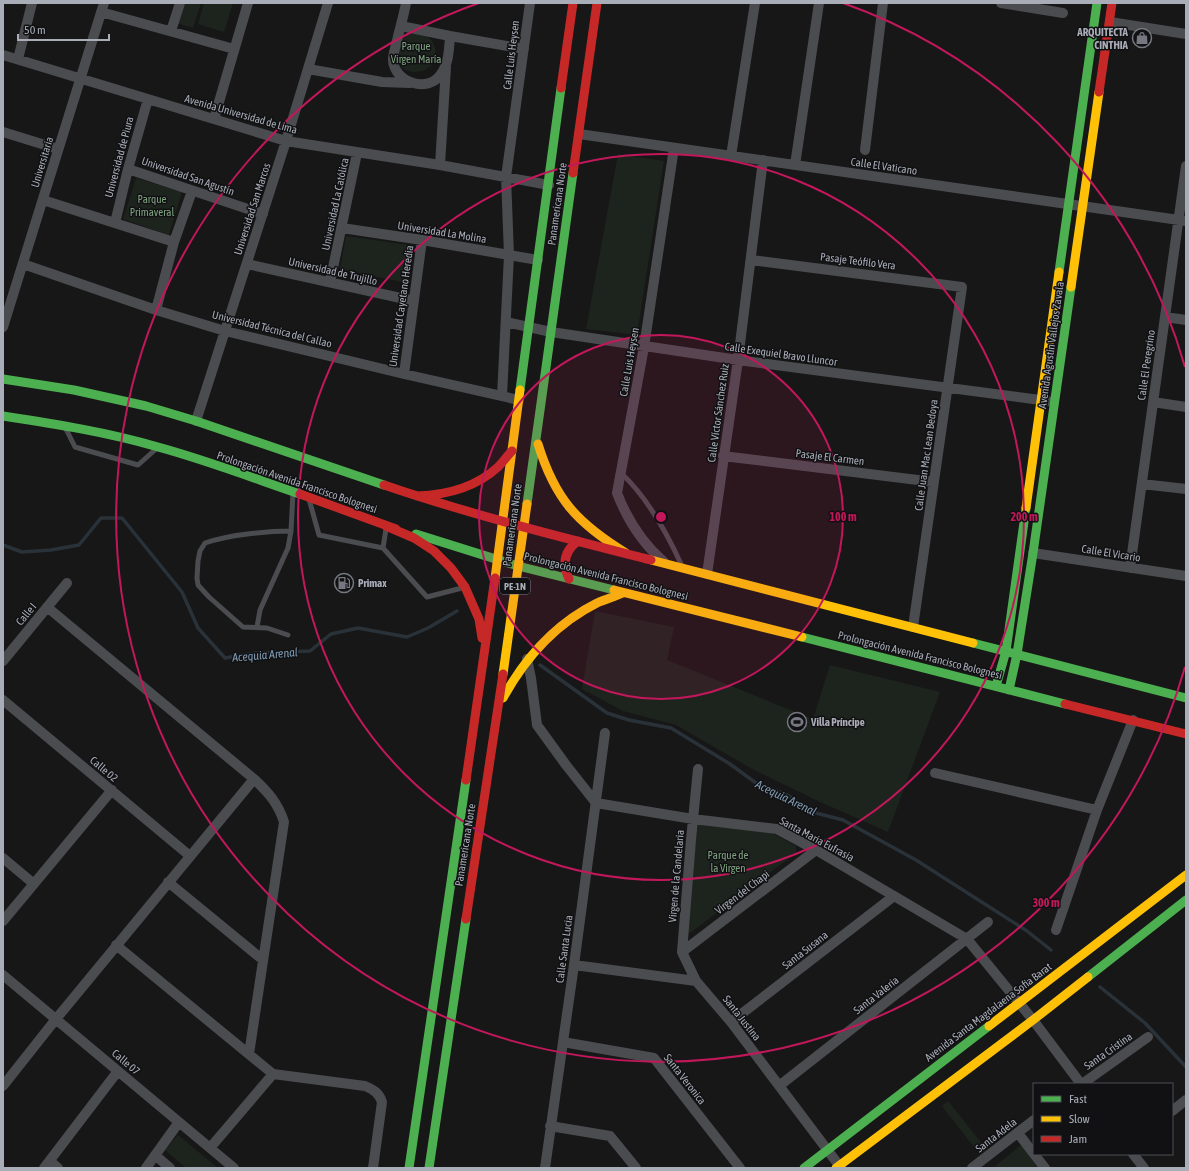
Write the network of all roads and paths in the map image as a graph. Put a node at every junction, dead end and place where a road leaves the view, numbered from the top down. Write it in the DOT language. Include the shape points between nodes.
graph roads {
  1 [pos="32,3"];
  2 [pos="180,3"];
  3 [pos="248,3"];
  4 [pos="406,3"];
  5 [pos="530,3"];
  6 [pos="574,3"];
  7 [pos="597,3"];
  8 [pos="754,3"];
  9 [pos="819,3"];
  10 [pos="882,3"];
  11 [pos="1001,3"];
  12 [pos="1098,3"];
  13 [pos="1112,3"];
  14 [pos="324,4"];
  15 [pos="102,8"];
  16 [pos="1063,13"];
  17 [pos="1110,22"];
  18 [pos="401,26"];
  19 [pos="171,31"];
  20 [pos="1186,34"];
  21 [pos="450,36"];
  22 [pos="234,49"];
  23 [pos="524,49"];
  24 [pos="3,55"];
  25 [pos="18,59"];
  26 [pos="446,65"];
  27 [pos="308,70"];
  28 [pos="80,78"];
  29 [pos="412,83"];
  30 [pos="148,99"];
  31 [pos="214,119"];
  32 [pos="3,132"];
  33 [pos="579,134"];
  34 [pos="286,141"];
  35 [pos="674,148"];
  36 [pos="58,149"];
  37 [pos="865,150"];
  38 [pos="357,153"];
  39 [pos="731,156"];
  40 [pos="763,160"];
  41 [pos="440,165"];
  42 [pos="795,165"];
  43 [pos="1186,166"];
  44 [pos="128,169"];
  45 [pos="506,177"];
  46 [pos="549,185"];
  47 [pos="192,190"];
  48 [pos="43,200"];
  49 [pos="1069,204"];
  50 [pos="1083,206"];
  51 [pos="263,214"];
  52 [pos="1182,221"];
  53 [pos="115,222"];
  54 [pos="342,228"];
  55 [pos="422,240"];
  56 [pos="174,242"];
  57 [pos="509,255"];
  58 [pos="538,260"];
  59 [pos="750,260"];
  60 [pos="23,264"];
  61 [pos="247,264"];
  62 [pos="330,282"];
  63 [pos="962,287"];
  64 [pos="414,301"];
  65 [pos="156,310"];
  66 [pos="1165,317"];
  67 [pos="1186,320"];
  68 [pos="506,322"];
  69 [pos="3,327"];
  70 [pos="529,327"];
  71 [pos="225,330"];
  72 [pos="551,332"];
  73 [pos="644,346"];
  74 [pos="738,360"];
  75 [pos="404,374"];
  76 [pos="3,379"];
  77 [pos="948,388"];
  78 [pos="502,396"];
  79 [pos="519,400"];
  80 [pos="1041,400"];
  81 [pos="1055,401"];
  82 [pos="1153,402"];
  83 [pos="1186,407"];
  84 [pos="3,416"];
  85 [pos="196,421"];
  86 [pos="63,424"];
  87 [pos="537,439"];
  88 [pos="159,447"];
  89 [pos="512,451"];
  90 [pos="724,456"];
  91 [pos="621,473"];
  92 [pos="934,482"];
  93 [pos="1142,484"];
  94 [pos="1186,490"];
  95 [pos="293,491"];
  96 [pos="308,496"];
  97 [pos="417,496"];
  98 [pos="503,522"];
  99 [pos="386,526"];
  100 [pos="524,527"];
  101 [pos="291,531"];
  102 [pos="578,541"];
  103 [pos="382,548"];
  104 [pos="626,553"];
  105 [pos="1033,553"];
  106 [pos="498,561"];
  107 [pos="666,564"];
  108 [pos="518,566"];
  109 [pos="684,568"];
  110 [pos="1130,568"];
  111 [pos="707,574"];
  112 [pos="1186,576"];
  113 [pos="569,579"];
  114 [pos="67,583"];
  115 [pos="465,587"];
  116 [pos="623,593"];
  117 [pos="47,607"];
  118 [pos="258,627"];
  119 [pos="913,627"];
  120 [pos="288,635"];
  121 [pos="1006,651"];
  122 [pos="485,654"];
  123 [pos="1017,654"];
  124 [pos="527,659"];
  125 [pos="3,661"];
  126 [pos="996,686"];
  127 [pos="1009,690"];
  128 [pos="1186,698"];
  129 [pos="3,700"];
  130 [pos="498,709"];
  131 [pos="1133,720"];
  132 [pos="605,733"];
  133 [pos="1186,734"];
  134 [pos="698,769"];
  135 [pos="935,773"];
  136 [pos="254,779"];
  137 [pos="112,790"];
  138 [pos="596,803"];
  139 [pos="1096,810"];
  140 [pos="693,819"];
  141 [pos="816,850"];
  142 [pos="190,856"];
  143 [pos="3,858"];
  144 [pos="1186,875"];
  145 [pos="168,882"];
  146 [pos="34,884"];
  147 [pos="894,896"];
  148 [pos="1186,900"];
  149 [pos="3,921"];
  150 [pos="988,922"];
  151 [pos="1056,930"];
  152 [pos="967,939"];
  153 [pos="116,945"];
  154 [pos="682,952"];
  155 [pos="263,960"];
  156 [pos="574,965"];
  157 [pos="3,975"];
  158 [pos="696,981"];
  159 [pos="1020,1004"];
  160 [pos="56,1019"];
  161 [pos="1033,1020"];
  162 [pos="731,1022"];
  163 [pos="1148,1037"];
  164 [pos="563,1042"];
  165 [pos="249,1054"];
  166 [pos="118,1071"];
  167 [pos="273,1074"];
  168 [pos="1080,1083"];
  169 [pos="1082,1083"];
  170 [pos="3,1086"];
  171 [pos="779,1086"];
  172 [pos="1186,1100"];
  173 [pos="1173,1110"];
  174 [pos="1033,1121"];
  175 [pos="179,1122"];
  176 [pos="550,1126"];
  177 [pos="1018,1133"];
  178 [pos="210,1148"];
  179 [pos="828,1150"];
  180 [pos="1033,1153"];
  181 [pos="155,1155"];
  182 [pos="1035,1155"];
  183 [pos="1134,1155"];
  184 [pos="47,1164"];
  185 [pos="839,1167"];
  186 [pos="58,1168"];
  187 [pos="146,1168"];
  188 [pos="170,1168"];
  189 [pos="234,1168"];
  190 [pos="373,1168"];
  191 [pos="409,1168"];
  192 [pos="428,1168"];
  193 [pos="545,1168"];
  194 [pos="636,1168"];
  195 [pos="740,1168"];
  196 [pos="804,1168"];
  197 [pos="972,1168"];
  198 [pos="1045,1168"];
  199 [pos="1144,1168"];
  1 -- 25 [label="street"];
  2 -- 19 [label="street"];
  3 -- 22 [label="street"];
  4 -- 18 [label="street"];
  5 -- 23 [label="street, Calle Luis Heysen"];
  6 -- 46 [label="main road, Panamericana Norte / PE-1N"];
  7 -- 33 [label="main road, Panamericana Norte / PE-1N"];
  8 -- 39 [label="street"];
  9 -- 42 [label="street"];
  10 -- 37 [label="street"];
  11 -- 16 [label="street"];
  12 -- 49 [label="main road, Avenida Agustín Vallejos Zavala"];
  13 -- 17 [label="main road, Avenida Agustín Vallejos Zavala"];
  14 -- 27 [label="street, Universidad San Marcos"];
  15 -- 19 [label="street"];
  15 -- 28 [label="street, Universitaria"];
  17 -- 20 [label="street"];
  17 -- 50 [label="main road, Avenida Agustín Vallejos Zavala"];
  18 -- 21 [label="street"];
  18 -- 29 [label="street" via="393,60 397,71 405,80"];
  19 -- 22 [label="street"];
  21 -- 23 [label="street"];
  21 -- 26 [label="street"];
  22 -- 31 [label="street"];
  23 -- 45 [label="street, Calle Luis Heysen"];
  24 -- 25 [label="street, Avenida Universidad de Lima"];
  25 -- 28 [label="street, Avenida Universidad de Lima"];
  26 -- 29 [label="street" via="435,80 423,84"];
  26 -- 41 [label="street"];
  27 -- 29 [label="street" via="382,82"];
  27 -- 34 [label="street, Universidad San Marcos"];
  28 -- 30 [label="street, Avenida Universidad de Lima"];
  28 -- 36 [label="street, Universitaria"];
  30 -- 31 [label="street, Avenida Universidad de Lima"];
  30 -- 44 [label="street, Universidad de Piura"];
  31 -- 34 [label="street, Avenida Universidad de Lima"];
  32 -- 36 [label="street"];
  33 -- 35 [label="street, Calle El Vaticano"];
  33 -- 72 [label="main road, Panamericana Norte / PE-1N"];
  34 -- 38 [label="street, Avenida Universidad de Lima"];
  34 -- 51 [label="street, Universidad San Marcos"];
  35 -- 39 [label="street, Calle El Vaticano"];
  35 -- 73 [label="street, Calle Luis Heysen"];
  36 -- 48 [label="street, Universitaria"];
  38 -- 41 [label="street, Avenida Universidad de Lima"];
  38 -- 54 [label="street, Universidad La Católica"];
  39 -- 40 [label="street, Calle El Vaticano"];
  40 -- 42 [label="street, Calle El Vaticano"];
  40 -- 59 [label="street, Calle Víctor Sánchez Ruiz"];
  41 -- 45 [label="street, Avenida Universidad de Lima"];
  42 -- 49 [label="street, Calle El Vaticano"];
  43 -- 52 [label="street, Calle El Peregrino"];
  44 -- 47 [label="street, Universidad San Agustín"];
  44 -- 53 [label="street, Universidad de Piura"];
  45 -- 46 [label="street, Avenida Universidad de Lima"];
  45 -- 57 [label="street, Calle Luis Heysen"];
  46 -- 58 [label="main road, Panamericana Norte / PE-1N"];
  47 -- 51 [label="street, Universidad San Agustín"];
  47 -- 56 [label="street"];
  48 -- 53 [label="street"];
  48 -- 60 [label="street, Universitaria"];
  49 -- 50 [label="street, Calle El Vaticano"];
  49 -- 80 [label="main road, Avenida Agustín Vallejos Zavala"];
  50 -- 52 [label="street, Calle El Vaticano"];
  50 -- 81 [label="main road, Avenida Agustín Vallejos Zavala"];
  51 -- 61 [label="street, Universidad San Marcos"];
  52 -- 66 [label="street, Calle El Peregrino"];
  53 -- 56 [label="street"];
  54 -- 55 [label="street, Universidad La Molina"];
  54 -- 62 [label="street, Universidad La Católica"];
  55 -- 57 [label="street, Universidad La Molina"];
  55 -- 64 [label="street, Universidad Cayetano Heredia"];
  56 -- 65 [label="street"];
  57 -- 58 [label="street, Universidad La Molina"];
  57 -- 68 [label="street, Calle Luis Heysen"];
  58 -- 70 [label="main road, Panamericana Norte / PE-1N"];
  59 -- 63 [label="street, Pasaje Teófilo Vera"];
  59 -- 74 [label="street, Calle Víctor Sánchez Ruiz"];
  60 -- 65 [label="street, Universidad Técnica del Callao"];
  60 -- 69 [label="street, Universitaria"];
  61 -- 62 [label="street, Universidad de Trujillo"];
  61 -- 71 [label="street, Universidad San Marcos"];
  62 -- 64 [label="street, Universidad de Trujillo"];
  63 -- 77 [label="street, Calle Juan Mac Lean Bedoya"];
  64 -- 75 [label="street, Universidad Cayetano Heredia"];
  65 -- 71 [label="street, Universidad Técnica del Callao"];
  66 -- 67 [label="street"];
  66 -- 82 [label="street, Calle El Peregrino"];
  68 -- 70 [label="street, Calle Exequiel Bravo Lluncor"];
  68 -- 78 [label="street, Calle Luis Heysen"];
  70 -- 72 [label="street, Calle Exequiel Bravo Lluncor"];
  70 -- 79 [label="main road, Panamericana Norte / PE-1N"];
  71 -- 75 [label="street, Universidad Técnica del Callao"];
  71 -- 85 [label="street, Universidad San Marcos"];
  72 -- 73 [label="street, Calle Exequiel Bravo Lluncor"];
  72 -- 87 [label="main road, Panamericana Norte / PE-1N"];
  73 -- 74 [label="street, Calle Exequiel Bravo Lluncor"];
  73 -- 91 [label="street, Calle Luis Heysen"];
  74 -- 77 [label="street, Calle Exequiel Bravo Lluncor"];
  74 -- 90 [label="street, Calle Víctor Sánchez Ruiz"];
  75 -- 78 [label="street, Universidad Técnica del Callao"];
  76 -- 85 [label="main road" via="112,398"];
  77 -- 80 [label="street, Calle Exequiel Bravo Lluncor"];
  77 -- 92 [label="street, Calle Juan Mac Lean Bedoya"];
  78 -- 79 [label="street, Universidad Técnica del Callao"];
  79 -- 89 [label="main road, Panamericana Norte / PE-1N"];
  80 -- 81 [label="street, Calle Exequiel Bravo Lluncor"];
  80 -- 121 [label="main road, Avenida Agustín Vallejos Zavala"];
  81 -- 105 [label="main road, Avenida Agustín Vallejos Zavala"];
  82 -- 83 [label="street"];
  82 -- 93 [label="street, Calle El Peregrino"];
  84 -- 86 [label="main road, Prolongación Avenida Francisco Bolognesi"];
  85 -- 97 [label="main road"];
  86 -- 88 [label="main road, Prolongación Avenida Francisco Bolognesi"];
  86 -- 88 [label="lane" via="75,447 138,465"];
  87 -- 100 [label="main road, Panamericana Norte / PE-1N"];
  87 -- 104 [label="main road" via="543,463 567,507 584,526"];
  88 -- 95 [label="main road, Prolongación Avenida Francisco Bolognesi"];
  89 -- 97 [label="main road" via="497,468 479,482 458,491 435,496"];
  89 -- 98 [label="main road, Panamericana Norte / PE-1N"];
  90 -- 92 [label="street, Pasaje El Carmen"];
  90 -- 111 [label="street, Calle Víctor Sánchez Ruiz"];
  91 -- 107 [label="street, Calle Luis Heysen" via="617,493 625,512 639,535"];
  91 -- 109 [label="lane" via="634,485 669,538"];
  92 -- 119 [label="street, Calle Juan Mac Lean Bedoya"];
  93 -- 94 [label="street"];
  93 -- 110 [label="street, Calle El Peregrino"];
  95 -- 96 [label="main road, Prolongación Avenida Francisco Bolognesi"];
  95 -- 101 [label="lane"];
  96 -- 99 [label="main road, Prolongación Avenida Francisco Bolognesi"];
  96 -- 103 [label="lane" via="319,535"];
  97 -- 98 [label="main road"];
  98 -- 100 [label="main road"];
  98 -- 106 [label="main road, Panamericana Norte / PE-1N"];
  99 -- 103 [label="lane"];
  99 -- 106 [label="main road, Prolongación Avenida Francisco Bolognesi"];
  99 -- 115 [label="main road" via="414,538 434,551"];
  100 -- 102 [label="main road"];
  100 -- 108 [label="main road, Panamericana Norte / PE-1N"];
  101 -- 118 [label="lane" via="288,548 260,610"];
  101 -- 118 [label="lane" via="217,539 205,542 200,551 196,570 198,585 243,627"];
  102 -- 104 [label="main road"];
  102 -- 113 [label="main road" via="566,555 564,567"];
  103 -- 115 [label="lane" via="427,597"];
  104 -- 107 [label="main road"];
  105 -- 110 [label="street, Calle El Vicario"];
  105 -- 123 [label="main road, Avenida Agustín Vallejos Zavala"];
  106 -- 108 [label="main road, Prolongación Avenida Francisco Bolognesi"];
  106 -- 122 [label="main road, Panamericana Norte / PE-1N"];
  107 -- 109 [label="main road"];
  108 -- 113 [label="main road, Prolongación Avenida Francisco Bolognesi"];
  108 -- 130 [label="main road, Panamericana Norte / PE-1N"];
  109 -- 111 [label="main road"];
  110 -- 112 [label="street, Calle El Vicario"];
  111 -- 119 [label="main road"];
  113 -- 116 [label="main road, Prolongación Avenida Francisco Bolognesi"];
  114 -- 117 [label="street, Calle I"];
  115 -- 122 [label="main road" via="479,619"];
  116 -- 124 [label="main road" via="596,604 570,619 547,637"];
  116 -- 126 [label="main road, Prolongación Avenida Francisco Bolognesi"];
  117 -- 125 [label="street, Calle I"];
  117 -- 136 [label="street"];
  118 -- 120 [label="lane"];
  119 -- 121 [label="main road"];
  121 -- 123 [label="main road"];
  121 -- 126 [label="main road, Avenida Agustín Vallejos Zavala"];
  122 -- 191 [label="main road, Panamericana Norte / PE-1N"];
  123 -- 127 [label="main road, Avenida Agustín Vallejos Zavala"];
  123 -- 128 [label="main road"];
  124 -- 130 [label="main road"];
  124 -- 138 [label="street" via="537,725"];
  126 -- 127 [label="main road, Prolongación Avenida Francisco Bolognesi"];
  127 -- 131 [label="main road, Prolongación Avenida Francisco Bolognesi"];
  129 -- 137 [label="street, Calle 02"];
  130 -- 192 [label="main road, Panamericana Norte / PE-1N"];
  131 -- 133 [label="main road, Prolongación Avenida Francisco Bolognesi"];
  131 -- 139 [label="street"];
  132 -- 138 [label="street, Calle Santa Lucia"];
  134 -- 140 [label="street, Virgen de la Candelaria"];
  135 -- 139 [label="street"];
  136 -- 142 [label="street"];
  136 -- 155 [label="street" via="281,810 284,822"];
  137 -- 142 [label="street, Calle 02"];
  137 -- 146 [label="street"];
  138 -- 140 [label="street, Santa Maria Eufrasia"];
  138 -- 156 [label="street, Calle Santa Lucia"];
  139 -- 151 [label="street"];
  140 -- 141 [label="street, Santa Maria Eufrasia" via="777,829"];
  140 -- 154 [label="street, Virgen de la Candelaria"];
  141 -- 147 [label="street, Santa Maria Eufrasia"];
  141 -- 154 [label="street, Virgen del Chapi"];
  142 -- 145 [label="street"];
  143 -- 146 [label="street"];
  144 -- 159 [label="main road, Avenida Santa Magdalaena Sofia Barat"];
  145 -- 153 [label="street"];
  145 -- 155 [label="street"];
  146 -- 149 [label="street"];
  147 -- 152 [label="street, Santa Maria Eufrasia"];
  147 -- 162 [label="street, Santa Susana"];
  148 -- 161 [label="main road"];
  150 -- 152 [label="street, Santa Valeria"];
  152 -- 159 [label="street, Santa Maria Eufrasia"];
  152 -- 171 [label="street, Santa Valeria"];
  153 -- 160 [label="street"];
  153 -- 165 [label="street"];
  154 -- 158 [label="street"];
  155 -- 165 [label="street"];
  156 -- 158 [label="street"];
  156 -- 164 [label="street, Calle Santa Lucia"];
  157 -- 160 [label="street, Calle 07"];
  158 -- 162 [label="street, Santa Justina"];
  159 -- 161 [label="street, Santa Maria Eufrasia"];
  159 -- 179 [label="main road, Avenida Santa Magdalaena Sofia Barat"];
  160 -- 166 [label="street, Calle 07"];
  160 -- 170 [label="street"];
  161 -- 168 [label="street, Santa Maria Eufrasia"];
  161 -- 185 [label="main road"];
  162 -- 171 [label="street, Santa Justina"];
  163 -- 169 [label="street, Santa Cristina"];
  164 -- 176 [label="street, Calle Santa Lucia"];
  164 -- 195 [label="street, Santa Veronica" via="654,1058"];
  165 -- 167 [label="street"];
  166 -- 175 [label="street, Calle 07"];
  166 -- 184 [label="street"];
  167 -- 178 [label="street"];
  167 -- 190 [label="street" via="365,1086 374,1090 382,1102"];
  171 -- 179 [label="street, Santa Justina"];
  172 -- 173 [label="street"];
  174 -- 177 [label="street, Santa Adela"];
  175 -- 178 [label="street, Calle 07"];
  175 -- 181 [label="street"];
  176 -- 193 [label="street, Calle Santa Lucia"];
  176 -- 194 [label="street" via="610,1136"];
  177 -- 180 [label="street"];
  177 -- 197 [label="street, Santa Adela"];
  178 -- 189 [label="street, Calle 07"];
  179 -- 185 [label="street, Santa Justina"];
  179 -- 196 [label="main road, Avenida Santa Magdalaena Sofia Barat"];
  181 -- 187 [label="street"];
  181 -- 188 [label="street"];
  182 -- 198 [label="street"];
  183 -- 199 [label="street"];
  184 -- 186 [label="street"];
}
